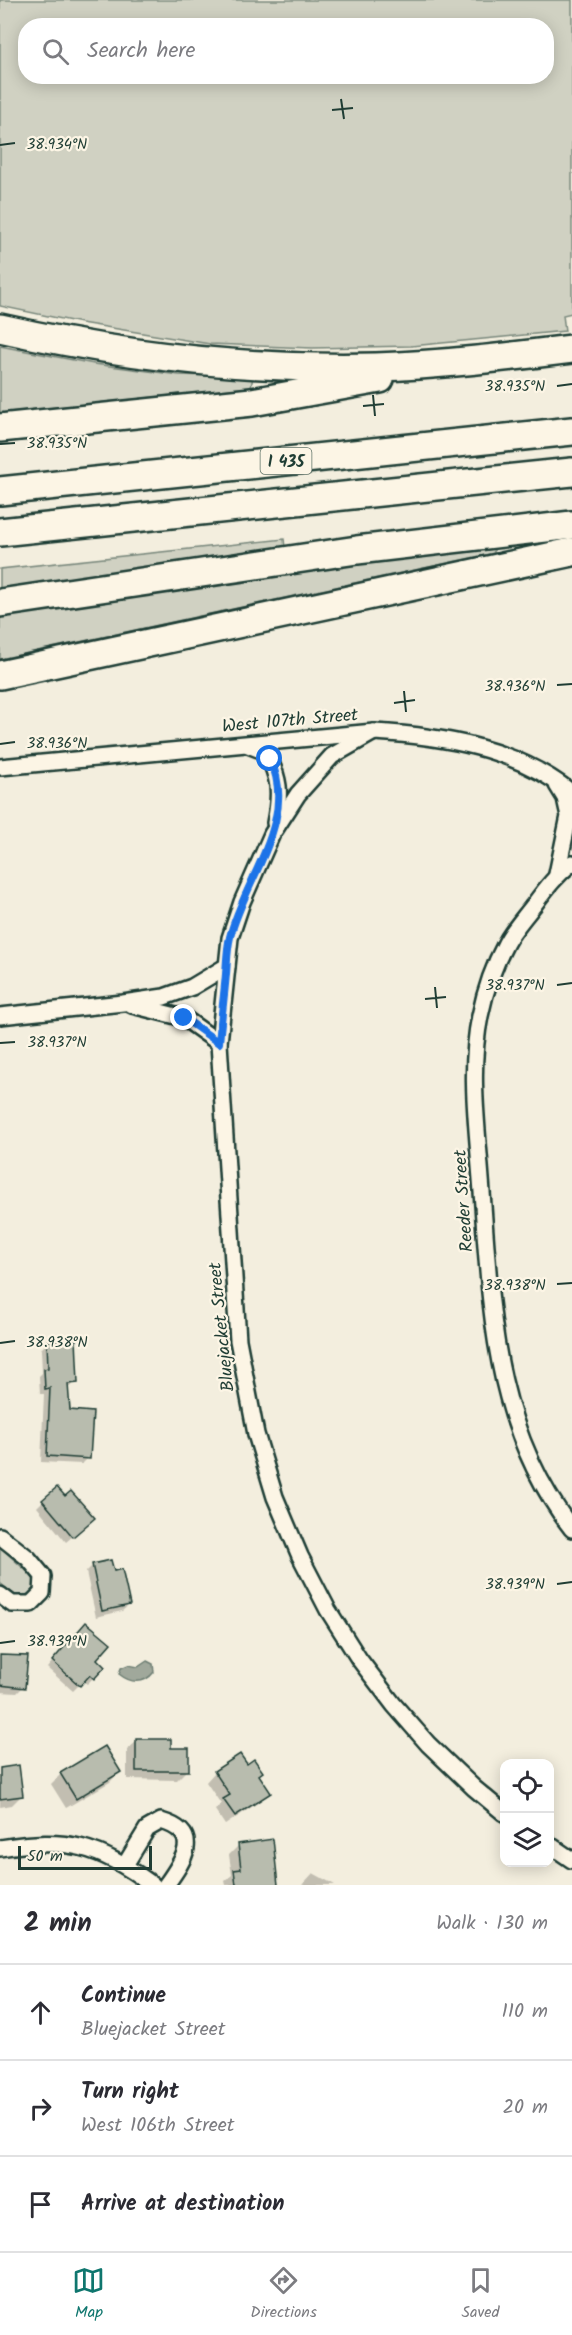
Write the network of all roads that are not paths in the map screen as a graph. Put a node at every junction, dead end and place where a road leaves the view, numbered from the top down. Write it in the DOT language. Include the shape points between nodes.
graph roads {
  1 [pos="0,328"];
  2 [pos="572,350"];
  3 [pos="487,359"];
  4 [pos="0,428"];
  5 [pos="572,431"];
  6 [pos="572,472"];
  7 [pos="0,491"];
  8 [pos="572,525"];
  9 [pos="0,532"];
  10 [pos="572,552"];
  11 [pos="0,603"];
  12 [pos="0,675"];
  13 [pos="374,732"];
  14 [pos="245,744"];
  15 [pos="0,767"];
  16 [pos="553,777"];
  17 [pos="572,793"];
  18 [pos="272,834"];
  19 [pos="572,863"];
  20 [pos="557,874"];
  21 [pos="227,966"];
  22 [pos="123,1003"];
  23 [pos="0,1016"];
  24 [pos="219,1043"];
  25 [pos="572,1529"];
  26 [pos="0,1536"];
  27 [pos="0,1595"];
  28 [pos="500,1810"];
  29 [pos="0,1848"];
  30 [pos="554,1848"];
  31 [pos="572,1860"];
  32 [pos="125,1865"];
  33 [pos="153,1885"];
  34 [pos="166,1885"];
  1 -- 3 [label="highway" via="147,356 230,364 377,367"];
  2 -- 3 [label="highway"];
  3 -- 4 [label="highway" via="252,402"];
  5 -- 7 [label="highway, I 435"];
  6 -- 9 [label="highway, I 435"];
  8 -- 11 [label="highway" via="357,550"];
  10 -- 12 [label="highway"];
  13 -- 14 [label="street, West 107th Street"];
  13 -- 16 [label="street, West 107th Street" via="423,735 473,745"];
  13 -- 18 [label="street, Bluejacket Street" via="332,756 298,794"];
  14 -- 15 [label="street, West 107th Street"];
  14 -- 18 [label="street, Bluejacket Street" via="266,752 277,774 279,802"];
  16 -- 17 [label="street, West 107th Street"];
  16 -- 20 [label="street, Reeder Street" via="565,798 569,816"];
  18 -- 21 [label="street, Bluejacket Street" via="242,902 230,939"];
  19 -- 20 [label="street, Reeder Street"];
  20 -- 25 [label="street, Reeder Street" via="506,941 490,977 475,1061 476,1109 496,1352 505,1392 538,1475"];
  21 -- 22 [label="street" via="192,987 164,997"];
  21 -- 24 [label="street, Bluejacket Street"];
  22 -- 23 [label="street"];
  22 -- 24 [label="street" via="184,1018"];
  24 -- 28 [label="street, Bluejacket Street" via="238,1340 256,1434 275,1497 328,1610 359,1659 428,1744"];
  26 -- 27 [label="street" via="28,1557 43,1576 42,1593 31,1604 12,1604"];
  29 -- 32 [label="street" via="60,1843 98,1851"];
  30 -- 31 [label="street"];
  32 -- 33 [label="street"];
  32 -- 34 [label="street" via="147,1829 161,1821 174,1825 186,1839 185,1855"];
}
